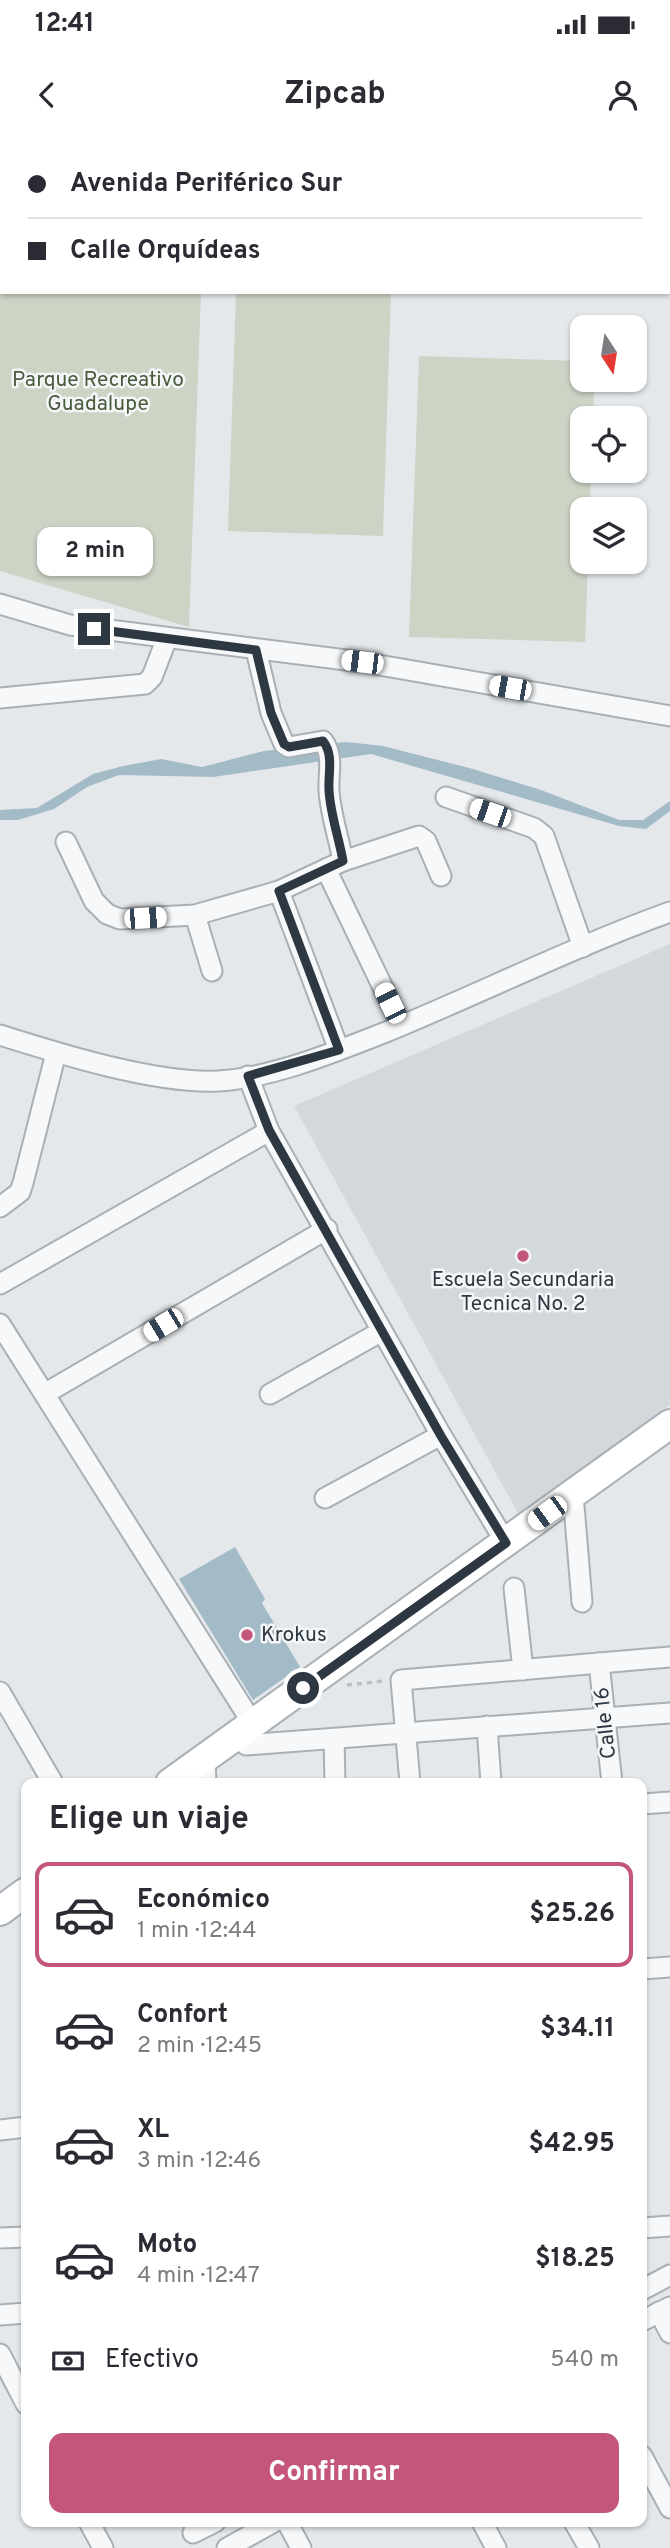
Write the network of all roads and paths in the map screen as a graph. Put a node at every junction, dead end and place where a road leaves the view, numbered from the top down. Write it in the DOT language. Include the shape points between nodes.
graph roads {
  1 [pos="0,604"];
  2 [pos="167,638"];
  3 [pos="256,650"];
  4 [pos="0,698"];
  5 [pos="670,716"];
  6 [pos="446,797"];
  7 [pos="66,842"];
  8 [pos="335,865"];
  9 [pos="441,876"];
  10 [pos="279,891"];
  11 [pos="670,912"];
  12 [pos="195,915"];
  13 [pos="583,947"];
  14 [pos="212,971"];
  15 [pos="401,1025"];
  16 [pos="0,1034"];
  17 [pos="339,1050"];
  18 [pos="56,1053"];
  19 [pos="248,1076"];
  20 [pos="269,1130"];
  21 [pos="0,1207"];
  22 [pos="327,1228"];
  23 [pos="0,1284"];
  24 [pos="382,1331"];
  25 [pos="3,1333"];
  26 [pos="46,1393"];
  27 [pos="270,1394"];
  28 [pos="670,1424"];
  29 [pos="441,1436"];
  30 [pos="325,1498"];
  31 [pos="573,1506"];
  32 [pos="506,1543"];
  33 [pos="514,1588"];
  34 [pos="582,1602"];
  35 [pos="670,1657"];
  36 [pos="599,1663"];
  37 [pos="523,1670"];
  38 [pos="401,1680"];
  39 [pos="345,1685"];
  40 [pos="1,1696"];
  41 [pos="670,1713"];
  42 [pos="605,1718"];
  43 [pos="487,1726"];
  44 [pos="406,1733"];
  45 [pos="250,1735"];
  46 [pos="334,1739"];
  47 [pos="200,1772"];
  48 [pos="49,1778"];
  49 [pos="335,1778"];
  50 [pos="410,1778"];
  51 [pos="491,1778"];
  52 [pos="611,1778"];
  53 [pos="670,1802"];
  54 [pos="647,1804"];
  55 [pos="21,1896"];
  56 [pos="0,1911"];
  57 [pos="670,1967"];
  58 [pos="647,1969"];
  59 [pos="21,2128"];
  60 [pos="0,2130"];
  61 [pos="670,2226"];
  62 [pos="647,2228"];
  63 [pos="21,2237"];
  64 [pos="0,2238"];
  65 [pos="670,2275"];
  66 [pos="647,2287"];
  67 [pos="21,2313"];
  68 [pos="657,2314"];
  69 [pos="0,2315"];
  70 [pos="670,2333"];
  71 [pos="0,2354"];
  72 [pos="21,2394"];
  73 [pos="647,2465"];
  74 [pos="670,2508"];
  75 [pos="92,2527"];
  76 [pos="205,2527"];
  77 [pos="265,2527"];
  78 [pos="290,2527"];
  79 [pos="485,2527"];
  80 [pos="578,2527"];
  81 [pos="193,2533"];
  82 [pos="103,2548"];
  83 [pos="227,2548"];
  84 [pos="301,2548"];
  85 [pos="496,2548"];
  86 [pos="589,2548"];
  1 -- 2 [label="street" via="70,625"];
  2 -- 3 [label="street"];
  2 -- 4 [label="street" via="145,684"];
  3 -- 5 [label="street" via="362,662"];
  3 -- 8 [label="street" via="271,713 284,744 323,741 328,754"];
  6 -- 13 [label="street" via="534,828 544,836"];
  7 -- 12 [label="street" via="94,901 107,914 120,919"];
  8 -- 9 [label="street" via="419,836 426,841"];
  8 -- 10 [label="street"];
  8 -- 15 [label="street"];
  10 -- 12 [label="street"];
  10 -- 17 [label="street"];
  11 -- 13 [label="street"];
  12 -- 14 [label="street"];
  13 -- 15 [label="street"];
  15 -- 17 [label="street"];
  16 -- 18 [label="street"];
  17 -- 19 [label="street"];
  18 -- 19 [label="street" via="178,1080"];
  18 -- 21 [label="street" via="20,1192"];
  19 -- 20 [label="street"];
  20 -- 22 [label="street"];
  20 -- 23 [label="street"];
  22 -- 24 [label="street"];
  22 -- 26 [label="street"];
  24 -- 27 [label="street"];
  24 -- 29 [label="street"];
  25 -- 26 [label="street"];
  26 -- 45 [label="street"];
  28 -- 32 [label="street"];
  29 -- 30 [label="street"];
  29 -- 32 [label="street"];
  31 -- 34 [label="street"];
  32 -- 45 [label="street"];
  33 -- 37 [label="street"];
  35 -- 36 [label="street"];
  36 -- 37 [label="street"];
  36 -- 42 [label="street, Calle 16"];
  37 -- 38 [label="street"];
  38 -- 39 [label="path"];
  38 -- 44 [label="street"];
  40 -- 48 [label="street"];
  41 -- 42 [label="street"];
  42 -- 43 [label="street"];
  42 -- 52 [label="street, Calle 16"];
  43 -- 44 [label="street"];
  43 -- 51 [label="street"];
  44 -- 46 [label="street"];
  44 -- 50 [label="street"];
  45 -- 46 [label="street"];
  45 -- 47 [label="street"];
  46 -- 49 [label="street"];
  53 -- 54 [label="street"];
  55 -- 56 [label="street"];
  57 -- 58 [label="street"];
  59 -- 60 [label="street"];
  61 -- 62 [label="street"];
  63 -- 64 [label="street"];
  65 -- 66 [label="street"];
  67 -- 69 [label="street"];
  68 -- 70 [label="street"];
  71 -- 72 [label="street"];
  73 -- 74 [label="street"];
  75 -- 82 [label="street"];
  76 -- 81 [label="street"];
  77 -- 83 [label="street"];
  78 -- 84 [label="street"];
  79 -- 85 [label="street"];
  80 -- 86 [label="street"];
}
